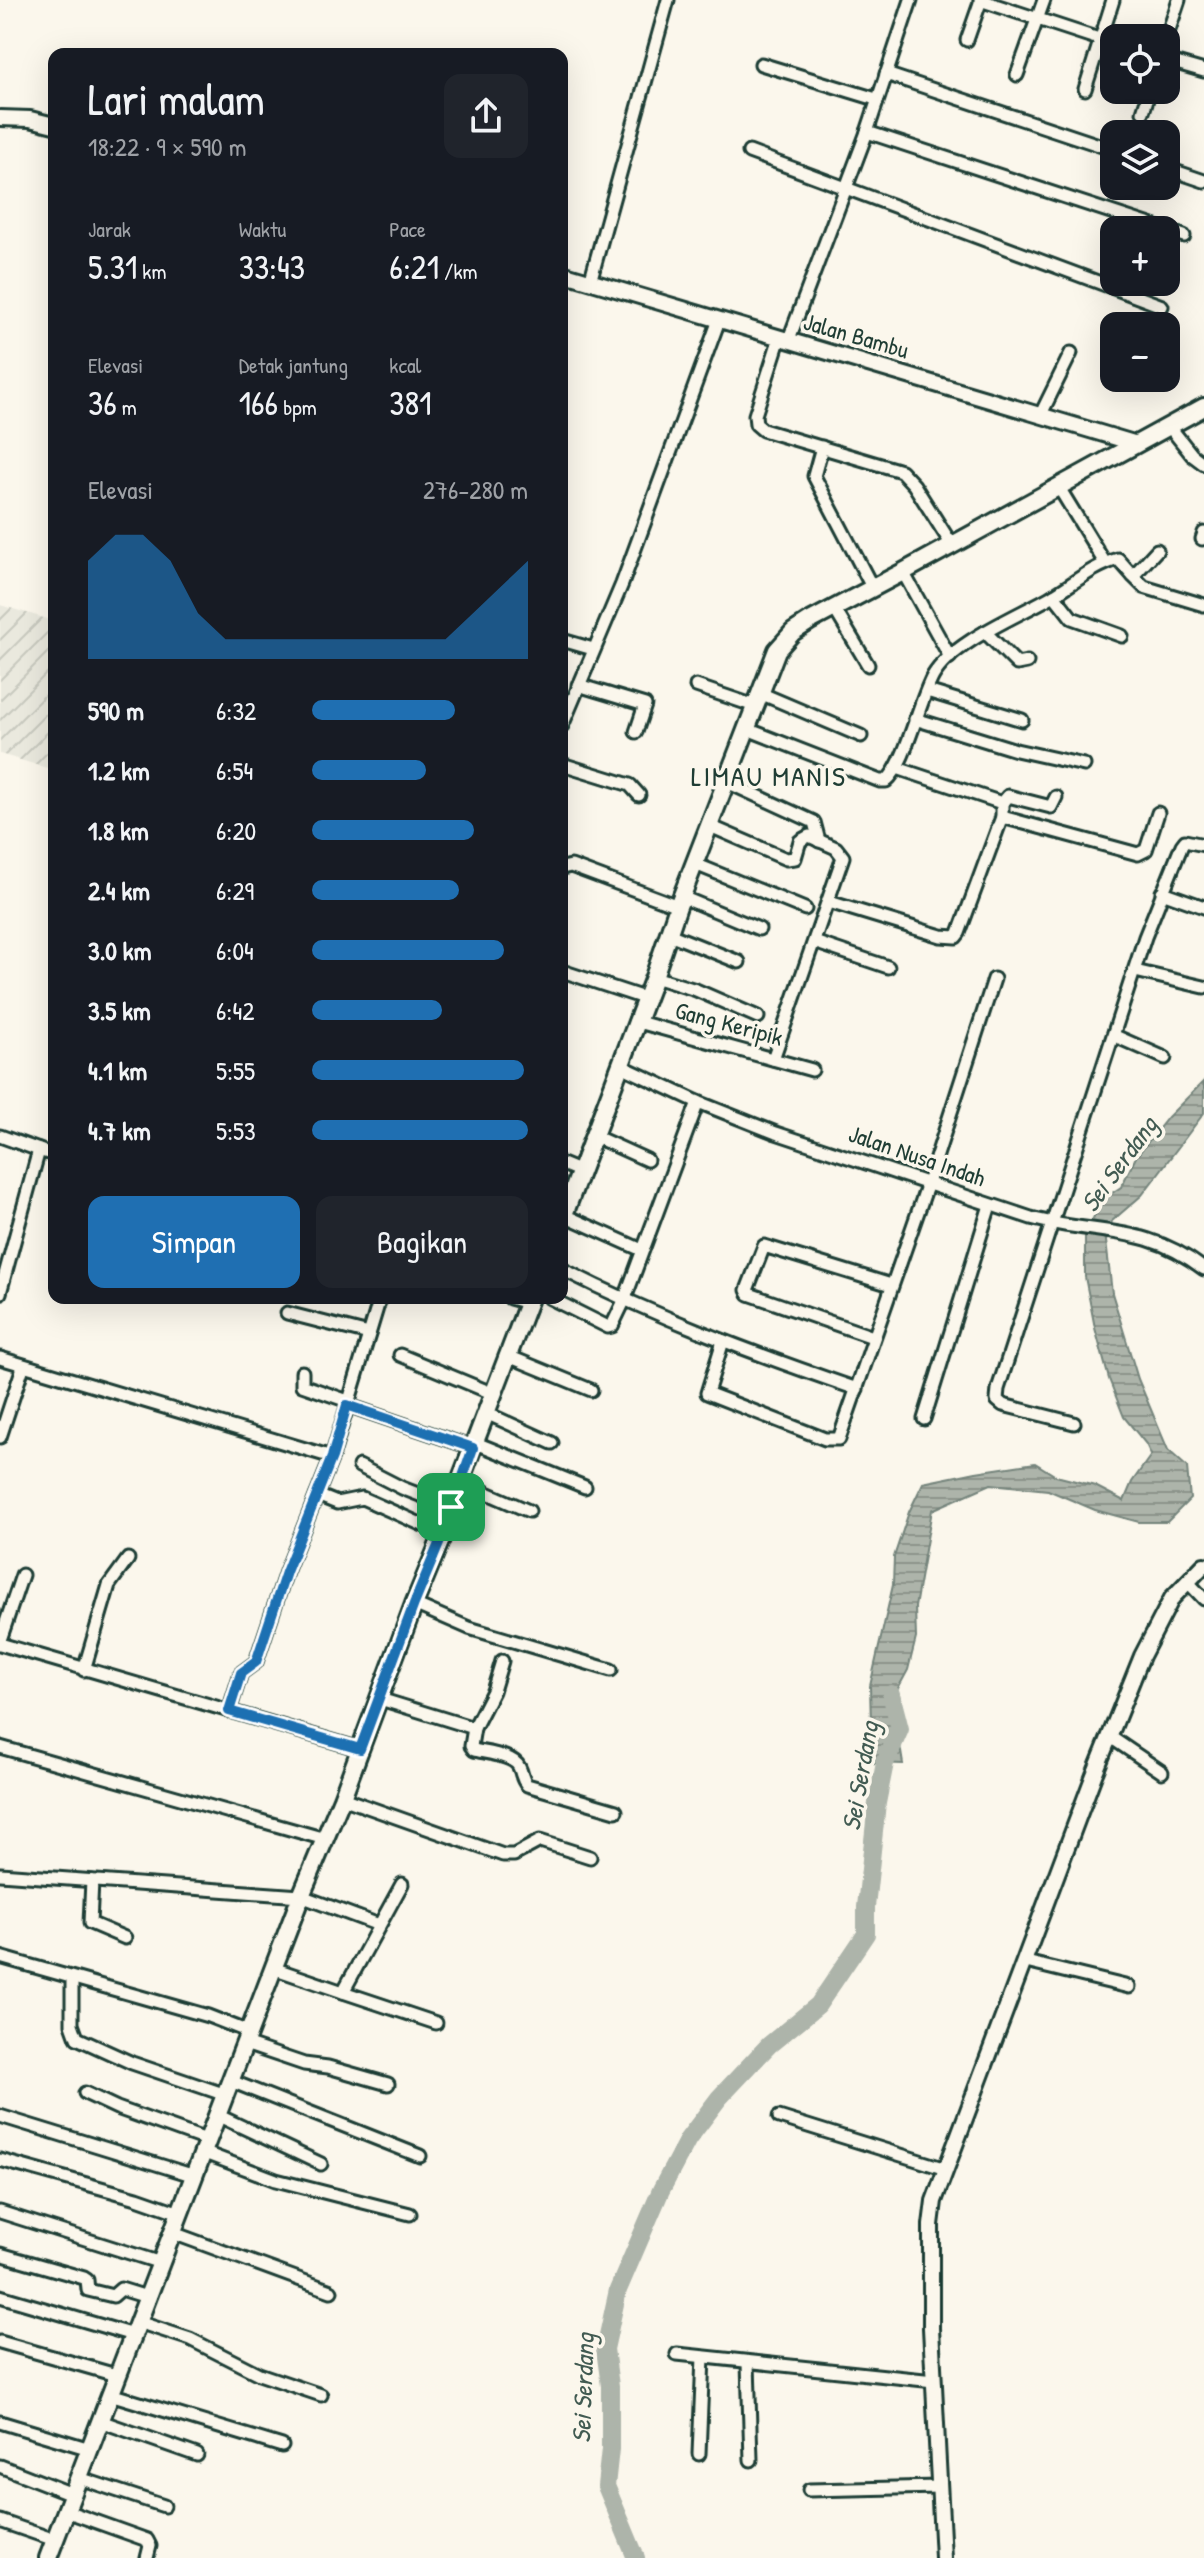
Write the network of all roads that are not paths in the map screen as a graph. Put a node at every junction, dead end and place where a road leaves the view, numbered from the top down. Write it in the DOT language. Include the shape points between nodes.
graph roads {
  1 [pos="668,0"];
  2 [pos="911,0"];
  3 [pos="980,0"];
  4 [pos="1044,0"];
  5 [pos="1113,0"];
  6 [pos="1179,0"];
  7 [pos="1038,18"];
  8 [pos="1171,24"];
  9 [pos="967,40"];
  10 [pos="1099,40"];
  11 [pos="761,64"];
  12 [pos="1180,64"];
  13 [pos="1204,71"];
  14 [pos="886,74"];
  15 [pos="1017,75"];
  16 [pos="1085,89"];
  17 [pos="876,99"];
  18 [pos="1146,104"];
  19 [pos="1143,112"];
  20 [pos="0,118"];
  21 [pos="48,124"];
  22 [pos="867,132"];
  23 [pos="1100,145"];
  24 [pos="749,152"];
  25 [pos="1180,173"];
  26 [pos="1204,181"];
  27 [pos="845,189"];
  28 [pos="1184,236"];
  29 [pos="568,275"];
  30 [pos="590,282"];
  31 [pos="1162,306"];
  32 [pos="719,320"];
  33 [pos="785,338"];
  34 [pos="1071,353"];
  35 [pos="1204,407"];
  36 [pos="1041,414"];
  37 [pos="1169,426"];
  38 [pos="1137,444"];
  39 [pos="822,447"];
  40 [pos="1204,464"];
  41 [pos="1058,486"];
  42 [pos="952,545"];
  43 [pos="1157,550"];
  44 [pos="1105,563"];
  45 [pos="903,572"];
  46 [pos="1133,576"];
  47 [pos="872,587"];
  48 [pos="1054,595"];
  49 [pos="1204,605"];
  50 [pos="834,608"];
  51 [pos="985,632"];
  52 [pos="1122,636"];
  53 [pos="568,642"];
  54 [pos="593,649"];
  55 [pos="950,657"];
  56 [pos="1027,662"];
  57 [pos="868,665"];
  58 [pos="578,685"];
  59 [pos="696,686"];
  60 [pos="927,691"];
  61 [pos="758,700"];
  62 [pos="568,711"];
  63 [pos="915,719"];
  64 [pos="1022,720"];
  65 [pos="747,729"];
  66 [pos="636,732"];
  67 [pos="861,736"];
  68 [pos="1084,765"];
  69 [pos="568,766"];
  70 [pos="897,768"];
  71 [pos="727,782"];
  72 [pos="639,795"];
  73 [pos="1056,797"];
  74 [pos="1002,803"];
  75 [pos="1158,813"];
  76 [pos="1002,817"];
  77 [pos="710,826"];
  78 [pos="819,841"];
  79 [pos="1204,845"];
  80 [pos="695,864"];
  81 [pos="568,867"];
  82 [pos="1162,892"];
  83 [pos="680,901"];
  84 [pos="829,902"];
  85 [pos="1204,907"];
  86 [pos="805,909"];
  87 [pos="759,929"];
  88 [pos="669,934"];
  89 [pos="814,942"];
  90 [pos="739,962"];
  91 [pos="888,967"];
  92 [pos="1135,971"];
  93 [pos="568,973"];
  94 [pos="654,977"];
  95 [pos="994,979"];
  96 [pos="1204,987"];
  97 [pos="644,998"];
  98 [pos="758,1017"];
  99 [pos="635,1021"];
  100 [pos="1115,1036"];
  101 [pos="1165,1058"];
  102 [pos="773,1059"];
  103 [pos="619,1065"];
  104 [pos="812,1070"];
  105 [pos="698,1102"];
  106 [pos="0,1136"];
  107 [pos="594,1136"];
  108 [pos="39,1150"];
  109 [pos="48,1153"];
  110 [pos="647,1160"];
  111 [pos="568,1166"];
  112 [pos="579,1171"];
  113 [pos="928,1183"];
  114 [pos="568,1203"];
  115 [pos="990,1205"];
  116 [pos="568,1219"];
  117 [pos="1058,1225"];
  118 [pos="642,1250"];
  119 [pos="1204,1269"];
  120 [pos="568,1272"];
  121 [pos="891,1285"];
  122 [pos="0,1293"];
  123 [pos="624,1301"];
  124 [pos="378,1304"];
  125 [pos="528,1304"];
  126 [pos="562,1304"];
  127 [pos="287,1313"];
  128 [pos="369,1334"];
  129 [pos="873,1337"];
  130 [pos="723,1341"];
  131 [pos="400,1355"];
  132 [pos="508,1356"];
  133 [pos="0,1358"];
  134 [pos="23,1367"];
  135 [pos="302,1372"];
  136 [pos="857,1389"];
  137 [pos="591,1390"];
  138 [pos="494,1394"];
  139 [pos="348,1403"];
  140 [pos="486,1413"];
  141 [pos="924,1419"];
  142 [pos="1074,1423"];
  143 [pos="0,1437"];
  144 [pos="552,1443"];
  145 [pos="474,1446"];
  146 [pos="332,1457"];
  147 [pos="359,1466"];
  148 [pos="460,1481"];
  149 [pos="585,1487"];
  150 [pos="317,1495"];
  151 [pos="451,1507"];
  152 [pos="529,1511"];
  153 [pos="443,1534"];
  154 [pos="128,1559"];
  155 [pos="1204,1565"];
  156 [pos="22,1575"];
  157 [pos="1187,1581"];
  158 [pos="1204,1599"];
  159 [pos="414,1604"];
  160 [pos="0,1642"];
  161 [pos="502,1661"];
  162 [pos="84,1670"];
  163 [pos="611,1670"];
  164 [pos="380,1699"];
  165 [pos="229,1711"];
  166 [pos="474,1728"];
  167 [pos="1109,1736"];
  168 [pos="0,1747"];
  169 [pos="360,1749"];
  170 [pos="1162,1772"];
  171 [pos="342,1798"];
  172 [pos="616,1811"];
  173 [pos="325,1839"];
  174 [pos="590,1857"];
  175 [pos="0,1874"];
  176 [pos="92,1881"];
  177 [pos="402,1884"];
  178 [pos="301,1896"];
  179 [pos="379,1925"];
  180 [pos="125,1938"];
  181 [pos="0,1957"];
  182 [pos="1026,1962"];
  183 [pos="273,1968"];
  184 [pos="72,1978"];
  185 [pos="1129,1987"];
  186 [pos="343,1992"];
  187 [pos="436,2023"];
  188 [pos="247,2038"];
  189 [pos="388,2084"];
  190 [pos="229,2088"];
  191 [pos="85,2093"];
  192 [pos="0,2116"];
  193 [pos="219,2116"];
  194 [pos="779,2117"];
  195 [pos="207,2147"];
  196 [pos="420,2156"];
  197 [pos="0,2160"];
  198 [pos="321,2164"];
  199 [pos="946,2169"];
  200 [pos="195,2176"];
  201 [pos="0,2212"];
  202 [pos="180,2213"];
  203 [pos="410,2214"];
  204 [pos="173,2233"];
  205 [pos="0,2254"];
  206 [pos="161,2263"];
  207 [pos="331,2291"];
  208 [pos="0,2296"];
  209 [pos="147,2297"];
  210 [pos="135,2328"];
  211 [pos="0,2342"];
  212 [pos="677,2354"];
  213 [pos="703,2357"];
  214 [pos="748,2363"];
  215 [pos="116,2375"];
  216 [pos="934,2381"];
  217 [pos="110,2394"];
  218 [pos="321,2395"];
  219 [pos="100,2421"];
  220 [pos="0,2422"];
  221 [pos="282,2446"];
  222 [pos="90,2449"];
  223 [pos="699,2454"];
  224 [pos="197,2455"];
  225 [pos="751,2460"];
  226 [pos="0,2466"];
  227 [pos="76,2486"];
  228 [pos="939,2487"];
  229 [pos="809,2490"];
  230 [pos="164,2506"];
  231 [pos="66,2511"];
  232 [pos="0,2521"];
  233 [pos="55,2540"];
  234 [pos="48,2558"];
  235 [pos="147,2558"];
  236 [pos="943,2558"];
  1 -- 30 [label="street"];
  2 -- 14 [label="street"];
  3 -- 7 [label="street"];
  3 -- 9 [label="street"];
  4 -- 7 [label="street"];
  5 -- 10 [label="street"];
  6 -- 8 [label="street"];
  7 -- 10 [label="street"];
  7 -- 15 [label="street"];
  10 -- 16 [label="street"];
  11 -- 17 [label="street"];
  12 -- 13 [label="street"];
  14 -- 17 [label="street"];
  14 -- 23 [label="street"];
  17 -- 22 [label="street"];
  18 -- 19 [label="street"];
  20 -- 21 [label="street"];
  22 -- 27 [label="street"];
  22 -- 28 [label="street"];
  24 -- 27 [label="street"];
  25 -- 26 [label="street"];
  27 -- 31 [label="street"];
  27 -- 33 [label="street"];
  29 -- 30 [label="street, Jalan Bambu"];
  30 -- 32 [label="street, Jalan Bambu"];
  32 -- 33 [label="street, Jalan Bambu"];
  32 -- 54 [label="street"];
  33 -- 36 [label="street, Jalan Bambu"];
  33 -- 39 [label="street" via="756,424"];
  34 -- 36 [label="street"];
  35 -- 37 [label="main road"];
  36 -- 38 [label="street, Jalan Bambu"];
  37 -- 38 [label="main road"];
  37 -- 40 [label="street"];
  38 -- 41 [label="main road"];
  39 -- 42 [label="street" via="901,471"];
  39 -- 47 [label="street" via="814,476"];
  41 -- 42 [label="main road"];
  41 -- 44 [label="street"];
  42 -- 45 [label="main road"];
  43 -- 46 [label="street"];
  44 -- 46 [label="street" via="1118,559"];
  44 -- 48 [label="street"];
  45 -- 47 [label="main road"];
  45 -- 55 [label="street"];
  46 -- 49 [label="street" via="1144,587"];
  47 -- 50 [label="main road"];
  48 -- 51 [label="street"];
  48 -- 52 [label="street" via="1072,618"];
  50 -- 57 [label="street"];
  50 -- 61 [label="main road" via="783,641"];
  51 -- 55 [label="street"];
  51 -- 56 [label="street" via="1017,664"];
  53 -- 54 [label="street"];
  54 -- 58 [label="street"];
  55 -- 60 [label="street" via="934,673"];
  58 -- 62 [label="street"];
  58 -- 66 [label="street" via="645,705"];
  59 -- 61 [label="street"];
  60 -- 63 [label="street"];
  60 -- 64 [label="street"];
  61 -- 65 [label="main road"];
  61 -- 67 [label="street"];
  63 -- 68 [label="street"];
  63 -- 70 [label="street"];
  65 -- 70 [label="street" via="880,781"];
  65 -- 71 [label="main road"];
  69 -- 72 [label="street" via="630,785"];
  70 -- 74 [label="street"];
  71 -- 77 [label="main road"];
  71 -- 78 [label="street" via="814,822"];
  73 -- 74 [label="street" via="1051,807 1008,796"];
  74 -- 76 [label="street"];
  75 -- 76 [label="street" via="1146,850 1138,854"];
  76 -- 84 [label="street" via="956,937"];
  77 -- 78 [label="street" via="786,859 795,858 804,838"];
  77 -- 80 [label="main road"];
  78 -- 84 [label="street" via="843,857"];
  79 -- 82 [label="street" via="1185,841"];
  80 -- 83 [label="main road"];
  80 -- 86 [label="street"];
  81 -- 83 [label="street"];
  82 -- 85 [label="street"];
  82 -- 92 [label="street"];
  83 -- 87 [label="street"];
  83 -- 88 [label="main road"];
  84 -- 89 [label="street"];
  88 -- 90 [label="street"];
  88 -- 94 [label="main road"];
  89 -- 91 [label="street"];
  89 -- 102 [label="street"];
  92 -- 96 [label="street"];
  92 -- 100 [label="street"];
  93 -- 97 [label="street"];
  94 -- 97 [label="main road"];
  94 -- 98 [label="street"];
  95 -- 113 [label="street"];
  97 -- 99 [label="main road"];
  99 -- 102 [label="street, Gang Keripik"];
  99 -- 103 [label="main road"];
  100 -- 101 [label="street"];
  100 -- 117 [label="street"];
  102 -- 104 [label="street, Gang Keripik"];
  103 -- 105 [label="street, Jalan Nusa Indah"];
  103 -- 107 [label="main road"];
  105 -- 113 [label="street, Jalan Nusa Indah"];
  105 -- 118 [label="street"];
  106 -- 108 [label="street"];
  107 -- 110 [label="street"];
  107 -- 112 [label="main road"];
  108 -- 109 [label="street"];
  108 -- 122 [label="street"];
  111 -- 112 [label="street"];
  112 -- 114 [label="main road"];
  113 -- 115 [label="street, Jalan Nusa Indah"];
  113 -- 121 [label="street"];
  115 -- 117 [label="street, Jalan Nusa Indah"];
  115 -- 141 [label="street"];
  116 -- 118 [label="street"];
  117 -- 119 [label="street, Jalan Nusa Indah" via="1134,1234 1174,1249"];
  117 -- 142 [label="street" via="1037,1266 997,1400"];
  118 -- 123 [label="street"];
  120 -- 123 [label="street"];
  121 -- 129 [label="street"];
  121 -- 129 [label="street" via="764,1246 747,1290"];
  123 -- 126 [label="street" via="610,1327"];
  123 -- 130 [label="street"];
  124 -- 128 [label="street"];
  125 -- 132 [label="main road"];
  127 -- 128 [label="street"];
  128 -- 139 [label="street"];
  129 -- 136 [label="street"];
  130 -- 136 [label="street"];
  130 -- 136 [label="street" via="707,1393 825,1439 839,1439"];
  131 -- 138 [label="street"];
  132 -- 137 [label="street"];
  132 -- 138 [label="main road"];
  133 -- 134 [label="street"];
  134 -- 143 [label="street"];
  134 -- 146 [label="street"];
  135 -- 139 [label="street" via="302,1385"];
  138 -- 140 [label="main road"];
  139 -- 145 [label="street"];
  139 -- 146 [label="street"];
  140 -- 144 [label="street"];
  140 -- 145 [label="main road"];
  145 -- 148 [label="main road"];
  145 -- 149 [label="street"];
  146 -- 150 [label="street"];
  147 -- 151 [label="street"];
  148 -- 151 [label="main road"];
  148 -- 152 [label="street"];
  150 -- 153 [label="street" via="337,1503 362,1498"];
  150 -- 165 [label="street" via="256,1662 241,1673"];
  151 -- 153 [label="main road"];
  153 -- 159 [label="main road"];
  154 -- 162 [label="street" via="109,1585"];
  155 -- 157 [label="street"];
  156 -- 160 [label="street"];
  157 -- 158 [label="street"];
  157 -- 167 [label="street" via="1152,1637"];
  159 -- 163 [label="street" via="469,1628"];
  159 -- 164 [label="main road"];
  160 -- 162 [label="street"];
  161 -- 166 [label="street"];
  162 -- 165 [label="street"];
  164 -- 166 [label="street"];
  164 -- 169 [label="main road"];
  165 -- 169 [label="street"];
  166 -- 172 [label="street" via="474,1750 514,1761 527,1785"];
  167 -- 170 [label="street"];
  167 -- 182 [label="street"];
  168 -- 173 [label="street"];
  169 -- 171 [label="main road"];
  171 -- 173 [label="main road"];
  171 -- 174 [label="street" via="503,1855 540,1841"];
  173 -- 178 [label="main road"];
  175 -- 176 [label="street"];
  176 -- 178 [label="street"];
  176 -- 180 [label="street" via="90,1923"];
  177 -- 179 [label="street"];
  178 -- 179 [label="street"];
  178 -- 183 [label="main road"];
  179 -- 186 [label="street"];
  181 -- 184 [label="street"];
  182 -- 185 [label="street"];
  182 -- 199 [label="street"];
  183 -- 186 [label="street"];
  183 -- 188 [label="main road"];
  184 -- 188 [label="street" via="208,2016"];
  184 -- 190 [label="street" via="77,2038 132,2063"];
  186 -- 187 [label="street"];
  188 -- 189 [label="street" via="304,2064"];
  188 -- 190 [label="main road"];
  190 -- 193 [label="main road"];
  190 -- 196 [label="street"];
  191 -- 195 [label="street"];
  192 -- 200 [label="street"];
  193 -- 195 [label="main road"];
  193 -- 198 [label="street"];
  194 -- 199 [label="street"];
  195 -- 200 [label="main road"];
  195 -- 203 [label="street" via="276,2180"];
  197 -- 202 [label="street"];
  199 -- 216 [label="street" via="931,2225"];
  200 -- 202 [label="main road"];
  201 -- 206 [label="street"];
  202 -- 204 [label="main road"];
  204 -- 206 [label="main road"];
  204 -- 207 [label="street"];
  205 -- 209 [label="street" via="84,2278 95,2293 113,2296 121,2289"];
  206 -- 209 [label="main road"];
  208 -- 210 [label="street"];
  209 -- 210 [label="main road"];
  210 -- 215 [label="main road"];
  210 -- 218 [label="street" via="190,2339 259,2374"];
  211 -- 215 [label="street"];
  212 -- 213 [label="street"];
  213 -- 214 [label="street"];
  213 -- 223 [label="street"];
  214 -- 216 [label="street"];
  214 -- 225 [label="street"];
  215 -- 217 [label="main road"];
  216 -- 228 [label="street"];
  217 -- 219 [label="main road"];
  217 -- 221 [label="street"];
  219 -- 222 [label="main road"];
  219 -- 224 [label="street"];
  220 -- 222 [label="street"];
  222 -- 227 [label="main road"];
  226 -- 227 [label="street"];
  227 -- 230 [label="street"];
  227 -- 231 [label="main road"];
  228 -- 229 [label="street"];
  228 -- 236 [label="street"];
  231 -- 233 [label="main road"];
  231 -- 235 [label="street" via="147,2540"];
  232 -- 233 [label="street"];
  233 -- 234 [label="main road"];
}
